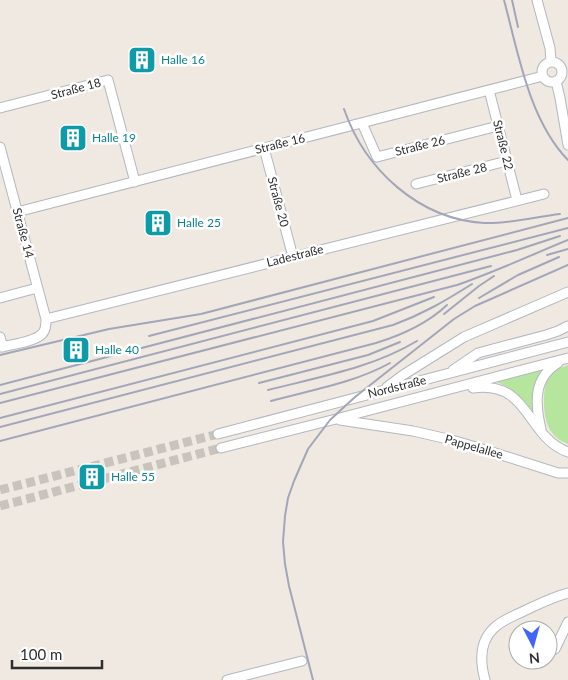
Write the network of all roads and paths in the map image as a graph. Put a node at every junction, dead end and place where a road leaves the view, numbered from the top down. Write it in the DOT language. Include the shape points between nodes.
graph roads {
  1 [pos="537,0"];
  2 [pos="551,61"];
  3 [pos="565,70"];
  4 [pos="543,76"];
  5 [pos="556,81"];
  6 [pos="489,90"];
  7 [pos="0,108"];
  8 [pos="362,123"];
  9 [pos="498,126"];
  10 [pos="568,145"];
  11 [pos="0,147"];
  12 [pos="264,148"];
  13 [pos="507,161"];
  14 [pos="135,182"];
  15 [pos="416,184"];
  16 [pos="544,194"];
  17 [pos="517,200"];
  18 [pos="17,212"];
  19 [pos="293,257"];
  20 [pos="37,288"];
  21 [pos="568,292"];
  22 [pos="0,298"];
  23 [pos="46,319"];
  24 [pos="568,326"];
  25 [pos="0,337"];
  26 [pos="568,342"];
  27 [pos="1,347"];
  28 [pos="567,358"];
  29 [pos="449,373"];
  30 [pos="383,390"];
  31 [pos="439,392"];
  32 [pos="379,408"];
  33 [pos="336,419"];
  34 [pos="378,426"];
  35 [pos="542,432"];
  36 [pos="568,452"];
  37 [pos="568,473"];
  38 [pos="568,593"];
  39 [pos="568,622"];
  40 [pos="558,644"];
  41 [pos="302,661"];
  42 [pos="227,680"];
  43 [pos="485,680"];
  1 -- 2 [label="street"];
  2 -- 3 [label="street"];
  2 -- 4 [label="street" via="543,67"];
  3 -- 5 [label="street"];
  4 -- 5 [label="street"];
  4 -- 6 [label="street, Straße 16"];
  5 -- 10 [label="street"];
  6 -- 8 [label="street, Straße 16"];
  6 -- 9 [label="street, Straße 22"];
  7 -- 14 [label="street, Straße 18" via="108,80"];
  8 -- 9 [label="street, Straße 26" via="377,157"];
  8 -- 12 [label="street, Straße 16"];
  9 -- 13 [label="street, Straße 22"];
  11 -- 18 [label="street, Straße 14"];
  12 -- 14 [label="street, Straße 16"];
  12 -- 19 [label="street, Straße 20"];
  13 -- 15 [label="street, Straße 28"];
  13 -- 17 [label="street, Straße 22"];
  14 -- 18 [label="street, Straße 16"];
  16 -- 17 [label="street, Ladestraße"];
  17 -- 19 [label="street, Ladestraße"];
  18 -- 20 [label="street, Straße 14"];
  19 -- 23 [label="street, Ladestraße"];
  20 -- 22 [label="street"];
  20 -- 23 [label="street, Straße 14"];
  21 -- 30 [label="street" via="464,336"];
  23 -- 27 [label="street" via="43,334 34,340"];
  24 -- 29 [label="street" via="478,353"];
  25 -- 27 [label="street"];
  26 -- 29 [label="street, Nordstraße"];
  28 -- 31 [label="street, Nordstraße"];
  28 -- 35 [label="street" via="548,371 540,384 537,403"];
  29 -- 30 [label="street, Nordstraße"];
  30 -- 33 [label="street, Nordstraße" via="222,433 225,447"];
  31 -- 32 [label="street, Nordstraße"];
  31 -- 35 [label="street" via="480,387 504,391 517,399"];
  32 -- 33 [label="street, Nordstraße"];
  32 -- 34 [label="street"];
  33 -- 34 [label="street, Pappelallee"];
  34 -- 37 [label="street, Pappelallee" via="452,440 558,473"];
  35 -- 36 [label="street" via="551,444"];
  38 -- 43 [label="street" via="551,598 494,628 482,650"];
  39 -- 40 [label="street"];
  41 -- 42 [label="street"];
}
